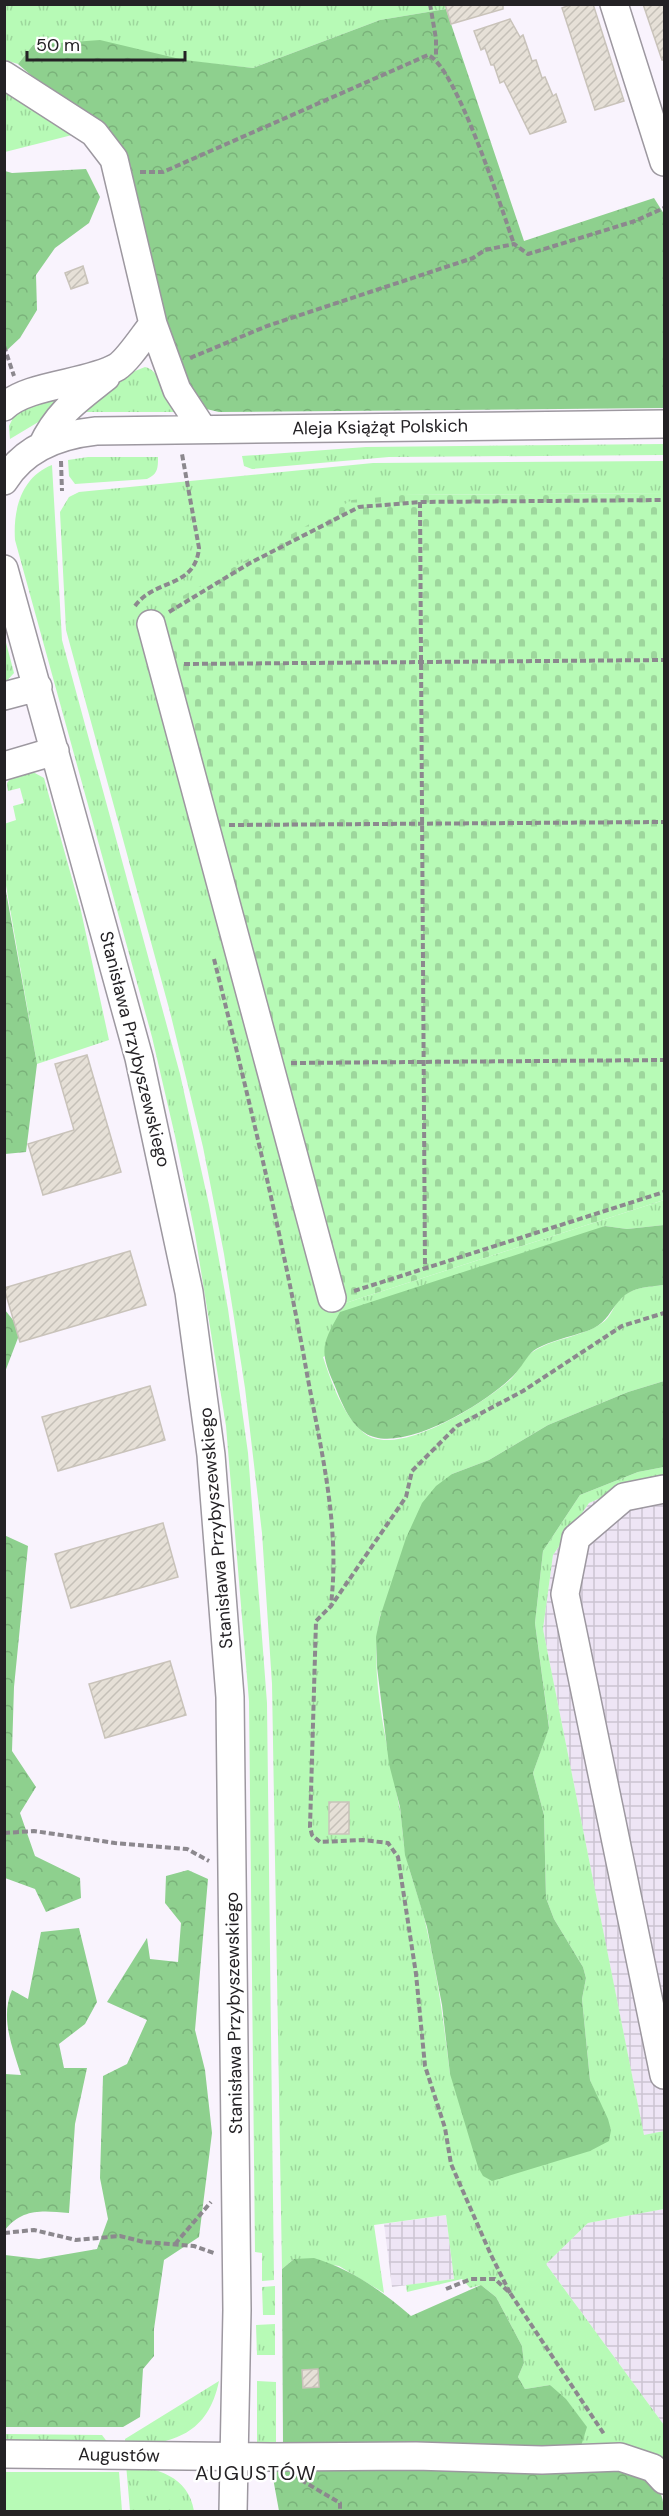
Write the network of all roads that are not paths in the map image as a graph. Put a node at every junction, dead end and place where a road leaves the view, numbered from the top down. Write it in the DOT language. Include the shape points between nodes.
graph roads {
  1 [pos="614,4"];
  2 [pos="4,75"];
  3 [pos="664,162"];
  4 [pos="153,324"];
  5 [pos="118,366"];
  6 [pos="4,407"];
  7 [pos="664,424"];
  8 [pos="202,428"];
  9 [pos="42,446"];
  10 [pos="4,481"];
  11 [pos="4,569"];
  12 [pos="151,624"];
  13 [pos="38,687"];
  14 [pos="4,696"];
  15 [pos="55,751"];
  16 [pos="4,766"];
  17 [pos="332,1298"];
  18 [pos="664,1489"];
  19 [pos="664,2075"];
  20 [pos="4,2454"];
  21 [pos="234,2457"];
  22 [pos="664,2480"];
  23 [pos="233,2511"];
  1 -- 3 [label="street"];
  2 -- 4 [label="street" via="94,133 114,159"];
  4 -- 5 [label="street"];
  4 -- 8 [label="street" via="177,390"];
  5 -- 6 [label="street" via="29,392"];
  5 -- 9 [label="street" via="64,410"];
  7 -- 8 [label="street, Aleja Książąt Polskich"];
  8 -- 9 [label="street, Aleja Książąt Polskich" via="96,431"];
  9 -- 10 [label="street" via="22,459"];
  11 -- 13 [label="street, Stanisława Przybyszewskiego"];
  12 -- 17 [label="street"];
  13 -- 14 [label="street"];
  13 -- 15 [label="street, Stanisława Przybyszewskiego"];
  15 -- 16 [label="street"];
  15 -- 21 [label="street, Stanisława Przybyszewskiego" via="139,1058 189,1292 212,1455 230,1697 237,2310"];
  18 -- 19 [label="street" via="624,1497 576,1538 566,1594"];
  20 -- 21 [label="street, Augustów"];
  21 -- 22 [label="street, Augustów" via="620,2457 653,2468"];
  21 -- 23 [label="street, Stanisława Przybyszewskiego"];
}
